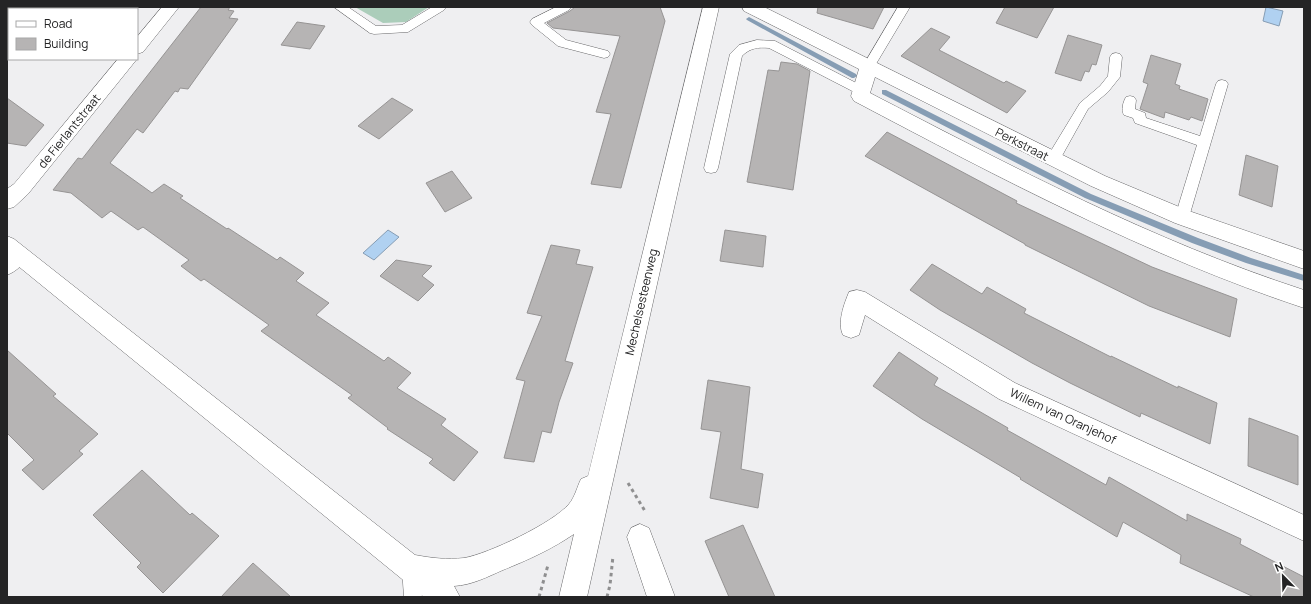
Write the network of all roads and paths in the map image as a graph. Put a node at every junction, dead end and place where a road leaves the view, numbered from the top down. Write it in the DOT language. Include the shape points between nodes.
graph roads {
  1 [pos="171,7"];
  2 [pos="340,7"];
  3 [pos="440,7"];
  4 [pos="565,7"];
  5 [pos="711,7"];
  6 [pos="750,7"];
  7 [pos="904,7"];
  8 [pos="138,47"];
  9 [pos="604,54"];
  10 [pos="1116,57"];
  11 [pos="127,60"];
  12 [pos="869,66"];
  13 [pos="1222,84"];
  14 [pos="862,91"];
  15 [pos="1130,100"];
  16 [pos="1204,142"];
  17 [pos="1053,160"];
  18 [pos="711,168"];
  19 [pos="7,201"];
  20 [pos="1182,217"];
  21 [pos="11,255"];
  22 [pos="1304,260"];
  23 [pos="1304,299"];
  24 [pos="851,328"];
  25 [pos="607,448"];
  26 [pos="1304,528"];
  27 [pos="640,537"];
  28 [pos="411,568"];
  29 [pos="413,597"];
  30 [pos="446,597"];
  31 [pos="573,597"];
  32 [pos="661,597"];
  1 -- 8 [label="street"];
  2 -- 3 [label="lane" via="374,30 404,29"];
  4 -- 9 [label="lane" via="536,22 562,43"];
  5 -- 25 [label="street, Mechelsesteenweg"];
  6 -- 12 [label="street, Perkstraat"];
  7 -- 12 [label="lane"];
  10 -- 17 [label="lane" via="1114,77 1084,106"];
  11 -- 19 [label="street, de Fierlantstraat" via="21,189"];
  12 -- 14 [label="street"];
  12 -- 17 [label="street, Perkstraat"];
  13 -- 16 [label="lane"];
  14 -- 18 [label="lane" via="771,44 754,44 740,50 736,54"];
  14 -- 23 [label="street" via="860,96 1082,209 1160,245"];
  15 -- 16 [label="lane" via="1128,112 1141,116 1139,120"];
  16 -- 20 [label="lane"];
  17 -- 20 [label="street, Perkstraat"];
  20 -- 22 [label="street, Perkstraat"];
  21 -- 28 [label="street"];
  24 -- 26 [label="street, Willem van Oranjehof" via="857,299 1007,391"];
  25 -- 28 [label="street" via="577,514 551,534 462,572 436,573"];
  25 -- 31 [label="street, Mechelsesteenweg"];
  27 -- 32 [label="street"];
  28 -- 29 [label="lane"];
  28 -- 30 [label="street"];
}
